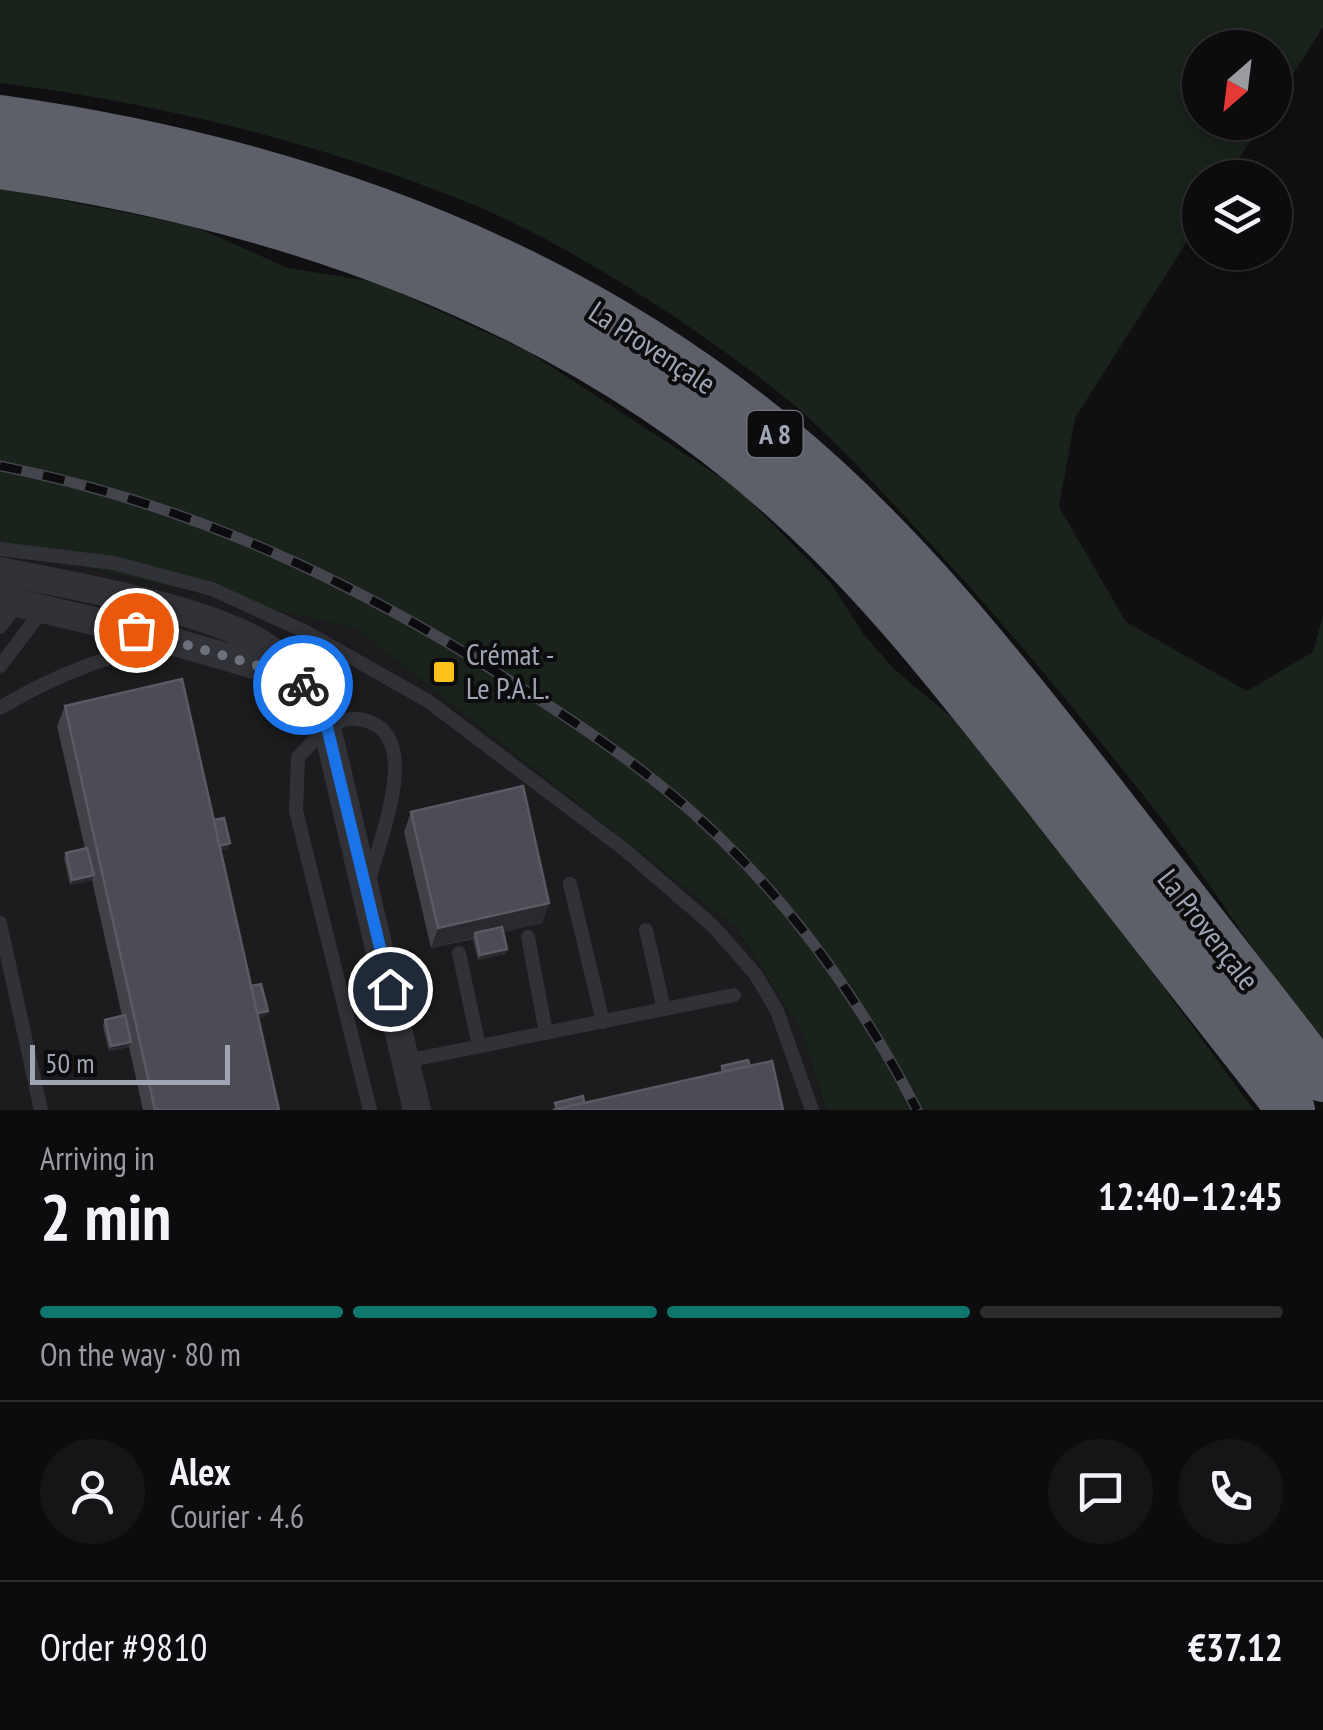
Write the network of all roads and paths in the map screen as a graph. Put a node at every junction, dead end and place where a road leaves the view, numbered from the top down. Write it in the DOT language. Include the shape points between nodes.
graph roads {
  1 [pos="0,119"];
  2 [pos="0,164"];
  3 [pos="0,549"];
  4 [pos="0,571"];
  5 [pos="33,593"];
  6 [pos="0,627"];
  7 [pos="177,642"];
  8 [pos="0,666"];
  9 [pos="300,678"];
  10 [pos="0,708"];
  11 [pos="327,727"];
  12 [pos="570,884"];
  13 [pos="368,887"];
  14 [pos="0,923"];
  15 [pos="646,930"];
  16 [pos="528,936"];
  17 [pos="459,953"];
  18 [pos="734,995"];
  19 [pos="664,1010"];
  20 [pos="603,1022"];
  21 [pos="546,1032"];
  22 [pos="478,1046"];
  23 [pos="406,1060"];
  24 [pos="1323,1078"];
  25 [pos="41,1110"];
  26 [pos="370,1110"];
  27 [pos="417,1110"];
  28 [pos="812,1110"];
  29 [pos="1291,1110"];
  1 -- 24 [label="highway, La Provençale / A 8" via="149,145 372,206 527,272 680,362 821,475 968,628"];
  2 -- 29 [label="highway, La Provençale / A 8" via="190,200 411,268 554,337 700,431 794,507 914,632"];
  3 -- 28 [label="lane" via="114,562 212,589 306,632 428,701 625,850 713,926 777,1010"];
  4 -- 5 [label="street"];
  5 -- 6 [label="lane"];
  5 -- 7 [label="street"];
  5 -- 8 [label="lane"];
  5 -- 9 [label="street" via="233,630 272,651"];
  7 -- 9 [label="street"];
  7 -- 10 [label="lane" via="108,656 50,678"];
  9 -- 11 [label="street"];
  11 -- 13 [label="street"];
  11 -- 13 [label="lane" via="344,718 368,721 384,731 397,760"];
  11 -- 26 [label="lane" via="298,757 296,811"];
  12 -- 20 [label="lane"];
  13 -- 23 [label="street"];
  14 -- 25 [label="lane"];
  15 -- 19 [label="lane"];
  16 -- 21 [label="lane"];
  17 -- 22 [label="lane"];
  18 -- 19 [label="lane"];
  19 -- 20 [label="lane"];
  20 -- 21 [label="lane"];
  21 -- 22 [label="lane"];
  22 -- 23 [label="lane"];
  23 -- 27 [label="street"];
}
